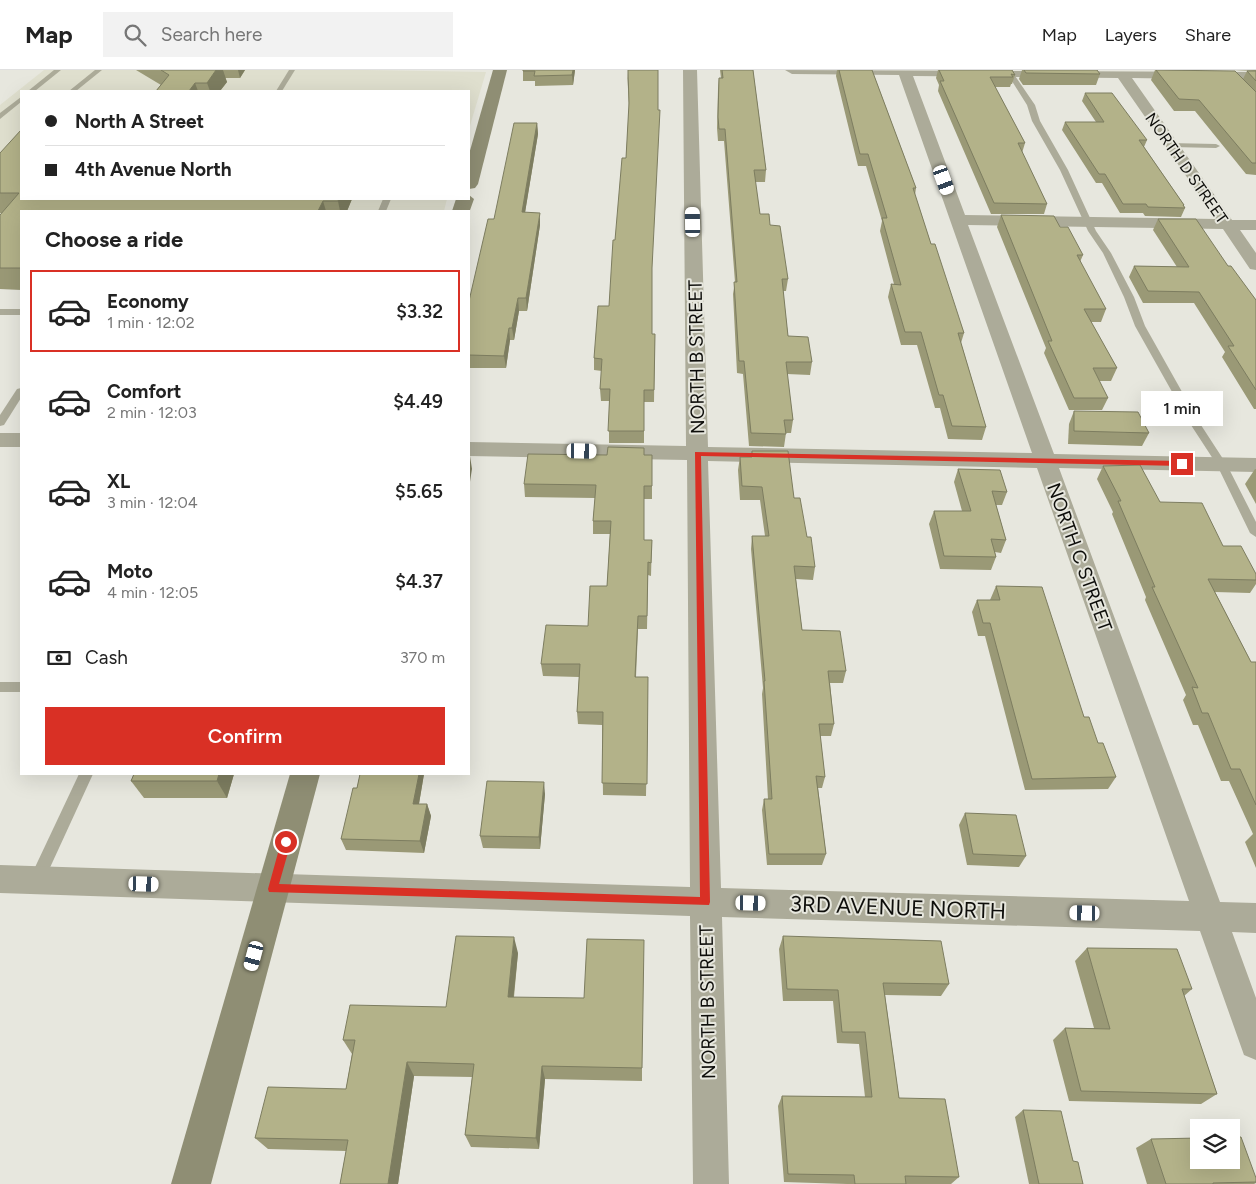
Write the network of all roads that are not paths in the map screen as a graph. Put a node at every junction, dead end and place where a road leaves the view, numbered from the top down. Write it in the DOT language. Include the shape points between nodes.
graph roads {
  1 [pos="58,70"];
  2 [pos="99,70"];
  3 [pos="292,70"];
  4 [pos="500,70"];
  5 [pos="690,70"];
  6 [pos="792,70"];
  7 [pos="904,71"];
  8 [pos="1008,71"];
  9 [pos="1120,72"];
  10 [pos="1228,73"];
  11 [pos="1256,76"];
  12 [pos="1240,86"];
  13 [pos="32,90"];
  14 [pos="73,90"];
  15 [pos="280,90"];
  16 [pos="17,106"];
  17 [pos="0,117"];
  18 [pos="1172,145"];
  19 [pos="1216,146"];
  20 [pos="470,179"];
  21 [pos="958,220"];
  22 [pos="1087,222"];
  23 [pos="1227,225"];
  24 [pos="1256,225"];
  25 [pos="1256,266"];
  26 [pos="0,312"];
  27 [pos="20,312"];
  28 [pos="20,393"];
  29 [pos="0,423"];
  30 [pos="0,440"];
  31 [pos="20,440"];
  32 [pos="470,449"];
  33 [pos="697,454"];
  34 [pos="1045,461"];
  35 [pos="1222,465"];
  36 [pos="1256,465"];
  37 [pos="1256,533"];
  38 [pos="0,687"];
  39 [pos="20,687"];
  40 [pos="86,775"];
  41 [pos="305,775"];
  42 [pos="0,878"];
  43 [pos="36,880"];
  44 [pos="273,889"];
  45 [pos="705,902"];
  46 [pos="1210,916"];
  47 [pos="1256,918"];
  48 [pos="1256,1043"];
  49 [pos="191,1184"];
  50 [pos="710,1184"];
  1 -- 13 [label="lane"];
  2 -- 14 [label="lane"];
  3 -- 15 [label="lane"];
  4 -- 20 [label="street" via="478,140"];
  5 -- 33 [label="street, NORTH B STREET"];
  6 -- 7 [label="street"];
  7 -- 8 [label="street"];
  7 -- 21 [label="street, NORTH C STREET"];
  8 -- 9 [label="street"];
  8 -- 22 [label="lane" via="1031,105"];
  9 -- 10 [label="street"];
  9 -- 18 [label="street, NORTH D STREET"];
  10 -- 11 [label="street"];
  10 -- 12 [label="lane"];
  16 -- 17 [label="lane"];
  18 -- 19 [label="lane"];
  18 -- 23 [label="street, NORTH D STREET"];
  21 -- 22 [label="street"];
  21 -- 34 [label="street, NORTH C STREET"];
  22 -- 23 [label="street"];
  22 -- 35 [label="lane" via="1107,253 1140,326"];
  23 -- 24 [label="street"];
  23 -- 25 [label="street, NORTH D STREET"];
  26 -- 27 [label="lane"];
  28 -- 29 [label="lane"];
  30 -- 31 [label="street"];
  32 -- 33 [label="street"];
  33 -- 34 [label="street"];
  33 -- 45 [label="street, NORTH B STREET"];
  34 -- 35 [label="street"];
  34 -- 46 [label="street, NORTH C STREET"];
  35 -- 36 [label="street"];
  35 -- 37 [label="lane"];
  38 -- 39 [label="lane"];
  40 -- 43 [label="lane"];
  41 -- 44 [label="street"];
  42 -- 43 [label="street, 3RD AVENUE NORTH"];
  43 -- 44 [label="street, 3RD AVENUE NORTH"];
  44 -- 45 [label="street, 3RD AVENUE NORTH"];
  44 -- 49 [label="street"];
  45 -- 46 [label="street, 3RD AVENUE NORTH"];
  45 -- 50 [label="street, NORTH B STREET"];
  46 -- 47 [label="street, 3RD AVENUE NORTH"];
  46 -- 48 [label="street, NORTH C STREET"];
}
